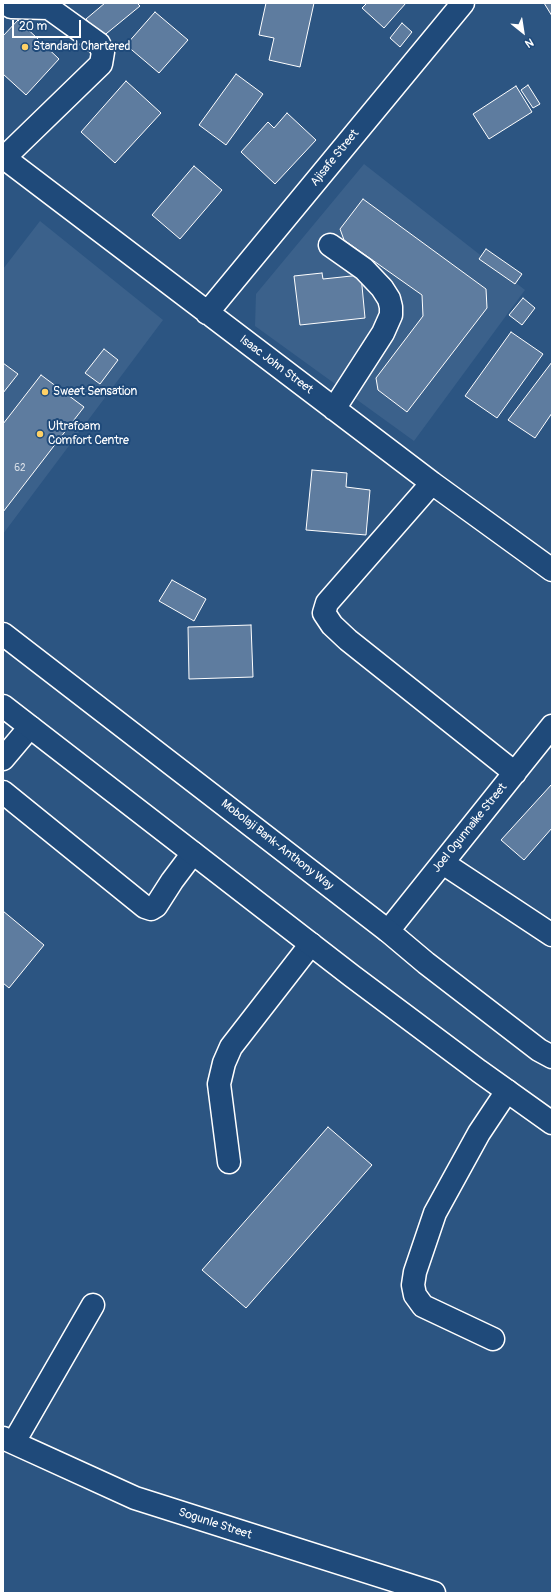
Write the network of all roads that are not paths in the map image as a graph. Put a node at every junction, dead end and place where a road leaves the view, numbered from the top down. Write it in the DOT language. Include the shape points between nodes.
graph roads {
  1 [pos="6,3"];
  2 [pos="463,3"];
  3 [pos="3,158"];
  4 [pos="330,245"];
  5 [pos="208,313"];
  6 [pos="334,409"];
  7 [pos="432,483"];
  8 [pos="552,570"];
  9 [pos="3,634"];
  10 [pos="3,706"];
  11 [pos="552,726"];
  12 [pos="30,727"];
  13 [pos="3,758"];
  14 [pos="515,773"];
  15 [pos="3,792"];
  16 [pos="193,853"];
  17 [pos="443,863"];
  18 [pos="388,931"];
  19 [pos="552,935"];
  20 [pos="311,944"];
  21 [pos="375,1006"];
  22 [pos="405,1028"];
  23 [pos="552,1057"];
  24 [pos="507,1091"];
  25 [pos="552,1123"];
  26 [pos="229,1162"];
  27 [pos="93,1305"];
  28 [pos="493,1339"];
  29 [pos="8,1440"];
  30 [pos="434,1593"];
  1 -- 3 [label="street" via="10,7 49,8 99,44 103,52 101,64"];
  2 -- 5 [label="street, Ajisafe Street"];
  3 -- 5 [label="street, Isaac John Street"];
  4 -- 6 [label="street" via="364,269 382,288 391,307 391,315 383,333"];
  5 -- 6 [label="street, Isaac John Street"];
  6 -- 7 [label="street, Isaac John Street"];
  7 -- 8 [label="street, Isaac John Street"];
  7 -- 14 [label="street" via="327,603 324,613 348,640"];
  9 -- 18 [label="street, Mobolaji Bank-Anthony Way"];
  10 -- 12 [label="street"];
  11 -- 14 [label="street, Joel Ogunnaike Street"];
  12 -- 13 [label="street"];
  12 -- 16 [label="street"];
  14 -- 17 [label="street, Joel Ogunnaike Street"];
  15 -- 16 [label="street" via="144,908 151,909 156,906"];
  16 -- 20 [label="street"];
  17 -- 18 [label="street, Joel Ogunnaike Street"];
  17 -- 19 [label="street"];
  18 -- 23 [label="street, Mobolaji Bank-Anthony Way" via="432,968 539,1050"];
  20 -- 24 [label="street"];
  20 -- 26 [label="street" via="232,1047 224,1063 219,1084"];
  21 -- 22 [label="street"];
  24 -- 25 [label="street"];
  24 -- 28 [label="street" via="479,1133 435,1213 413,1284 415,1296 423,1306"];
  27 -- 29 [label="street"];
  29 -- 30 [label="street, Sogunle Street" via="135,1498"];
}
